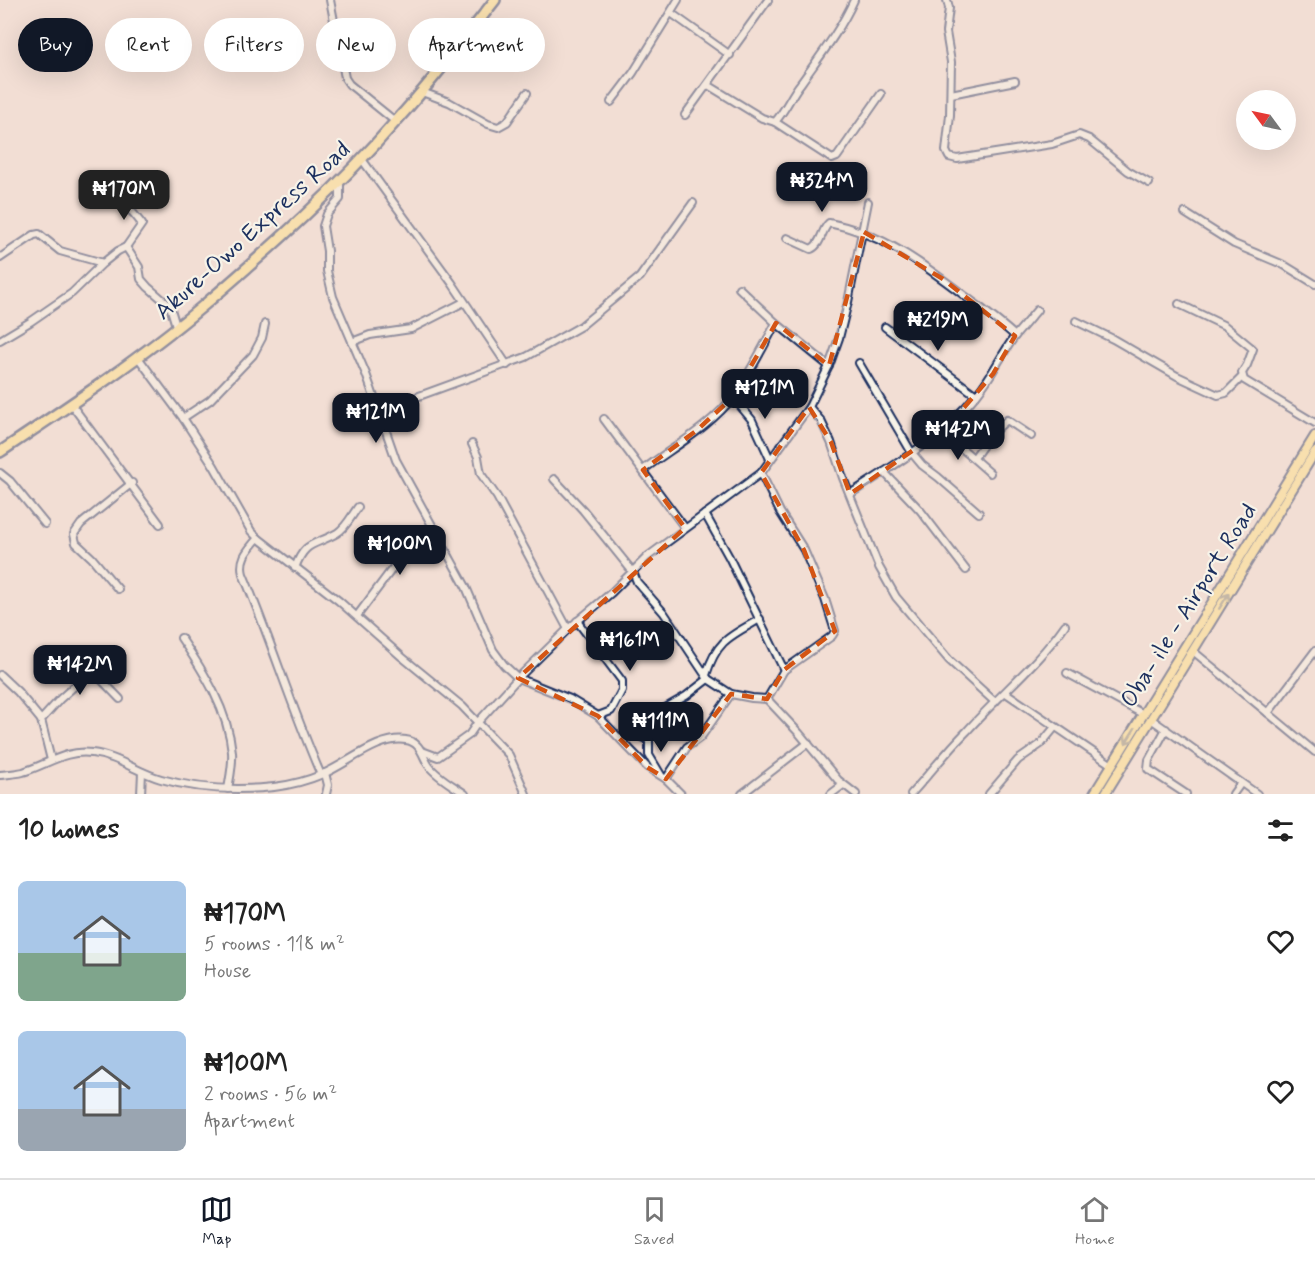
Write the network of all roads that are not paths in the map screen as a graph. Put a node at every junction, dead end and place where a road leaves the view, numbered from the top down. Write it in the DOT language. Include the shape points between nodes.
graph roads {
  1 [pos="330,0"];
  2 [pos="495,0"];
  3 [pos="678,0"];
  4 [pos="768,0"];
  5 [pos="854,0"];
  6 [pos="947,0"];
  7 [pos="671,13"];
  8 [pos="730,55"];
  9 [pos="1016,81"];
  10 [pos="708,85"];
  11 [pos="422,92"];
  12 [pos="528,93"];
  13 [pos="881,94"];
  14 [pos="951,94"];
  15 [pos="611,102"];
  16 [pos="685,115"];
  17 [pos="396,122"];
  18 [pos="775,122"];
  19 [pos="361,158"];
  20 [pos="340,181"];
  21 [pos="1149,183"];
  22 [pos="116,195"];
  23 [pos="868,202"];
  24 [pos="693,203"];
  25 [pos="1185,213"];
  26 [pos="864,232"];
  27 [pos="787,238"];
  28 [pos="126,247"];
  29 [pos="0,258"];
  30 [pos="103,263"];
  31 [pos="1315,284"];
  32 [pos="739,288"];
  33 [pos="464,302"];
  34 [pos="1179,304"];
  35 [pos="1037,310"];
  36 [pos="1076,321"];
  37 [pos="776,323"];
  38 [pos="265,324"];
  39 [pos="176,326"];
  40 [pos="885,327"];
  41 [pos="1016,336"];
  42 [pos="0,340"];
  43 [pos="352,342"];
  44 [pos="136,356"];
  45 [pos="859,363"];
  46 [pos="507,365"];
  47 [pos="829,366"];
  48 [pos="1242,377"];
  49 [pos="976,395"];
  50 [pos="733,397"];
  51 [pos="71,404"];
  52 [pos="808,407"];
  53 [pos="378,411"];
  54 [pos="183,418"];
  55 [pos="604,419"];
  56 [pos="1315,423"];
  57 [pos="942,430"];
  58 [pos="1031,436"];
  59 [pos="1315,436"];
  60 [pos="472,444"];
  61 [pos="0,452"];
  62 [pos="1315,452"];
  63 [pos="912,453"];
  64 [pos="974,458"];
  65 [pos="770,459"];
  66 [pos="643,470"];
  67 [pos="884,472"];
  68 [pos="990,472"];
  69 [pos="0,473"];
  70 [pos="761,473"];
  71 [pos="554,479"];
  72 [pos="132,483"];
  73 [pos="850,494"];
  74 [pos="358,507"];
  75 [pos="1276,507"];
  76 [pos="979,513"];
  77 [pos="705,514"];
  78 [pos="45,524"];
  79 [pos="160,524"];
  80 [pos="685,528"];
  81 [pos="435,529"];
  82 [pos="258,538"];
  83 [pos="295,568"];
  84 [pos="966,570"];
  85 [pos="633,572"];
  86 [pos="118,589"];
  87 [pos="357,616"];
  88 [pos="760,619"];
  89 [pos="577,621"];
  90 [pos="1065,625"];
  91 [pos="568,629"];
  92 [pos="181,638"];
  93 [pos="1193,651"];
  94 [pos="1315,651"];
  95 [pos="1176,660"];
  96 [pos="1184,665"];
  97 [pos="784,670"];
  98 [pos="1067,673"];
  99 [pos="0,675"];
  100 [pos="707,677"];
  101 [pos="518,678"];
  102 [pos="1006,693"];
  103 [pos="731,694"];
  104 [pos="120,699"];
  105 [pos="767,699"];
  106 [pos="995,702"];
  107 [pos="1268,713"];
  108 [pos="1143,714"];
  109 [pos="598,716"];
  110 [pos="1151,719"];
  111 [pos="41,720"];
  112 [pos="478,722"];
  113 [pos="1055,727"];
  114 [pos="1166,729"];
  115 [pos="808,743"];
  116 [pos="422,751"];
  117 [pos="1315,752"];
  118 [pos="51,760"];
  119 [pos="1112,765"];
  120 [pos="142,772"];
  121 [pos="323,774"];
  122 [pos="0,776"];
  123 [pos="664,777"];
  124 [pos="1241,783"];
  125 [pos="843,785"];
  126 [pos="228,789"];
  127 [pos="205,791"];
  128 [pos="260,791"];
  129 [pos="1099,793"];
  130 [pos="141,794"];
  131 [pos="326,794"];
  132 [pos="465,794"];
  133 [pos="526,794"];
  134 [pos="681,794"];
  135 [pos="742,794"];
  136 [pos="831,794"];
  137 [pos="856,794"];
  138 [pos="911,794"];
  139 [pos="989,794"];
  140 [pos="1186,794"];
  141 [pos="1233,794"];
  142 [pos="1257,794"];
  1 -- 17 [label="street" via="345,78"];
  2 -- 11 [label="highway, Akure-Owo Express Road"];
  3 -- 7 [label="street"];
  4 -- 8 [label="street"];
  5 -- 18 [label="street" via="820,59"];
  6 -- 14 [label="street"];
  7 -- 8 [label="street"];
  7 -- 15 [label="street"];
  8 -- 10 [label="street"];
  9 -- 14 [label="street"];
  10 -- 16 [label="street"];
  10 -- 18 [label="street"];
  11 -- 12 [label="street" via="498,127 507,122"];
  11 -- 17 [label="highway, Akure-Owo Express Road"];
  13 -- 18 [label="street" via="832,159"];
  14 -- 21 [label="street" via="946,151 949,157 957,159 1048,144 1079,135"];
  17 -- 19 [label="highway, Akure-Owo Express Road"];
  19 -- 20 [label="highway, Akure-Owo Express Road"];
  19 -- 33 [label="street"];
  20 -- 39 [label="highway, Akure-Owo Express Road"];
  20 -- 43 [label="street" via="341,195 323,226 333,297"];
  22 -- 28 [label="street" via="142,224"];
  23 -- 26 [label="street"];
  24 -- 46 [label="street" via="655,258 626,291 581,326"];
  25 -- 31 [label="street" via="1233,244"];
  26 -- 27 [label="street" via="829,223 819,243 811,249"];
  26 -- 41 [label="street" via="892,244"];
  26 -- 47 [label="street"];
  28 -- 30 [label="street"];
  28 -- 39 [label="street" via="139,267 141,279 170,306"];
  29 -- 30 [label="street" via="39,234 60,251"];
  30 -- 42 [label="street" via="72,292"];
  32 -- 37 [label="street"];
  33 -- 43 [label="street" via="411,329"];
  33 -- 46 [label="street"];
  34 -- 48 [label="street" via="1225,326 1253,349"];
  35 -- 41 [label="street"];
  36 -- 48 [label="street" via="1218,395 1226,393"];
  37 -- 47 [label="street"];
  37 -- 50 [label="street"];
  38 -- 54 [label="street" via="254,355 210,400"];
  39 -- 44 [label="highway, Akure-Owo Express Road"];
  40 -- 49 [label="street"];
  41 -- 49 [label="street"];
  43 -- 53 [label="street"];
  44 -- 51 [label="highway, Akure-Owo Express Road"];
  44 -- 54 [label="street"];
  45 -- 63 [label="street"];
  46 -- 53 [label="street"];
  47 -- 52 [label="street"];
  48 -- 56 [label="street"];
  49 -- 57 [label="street"];
  50 -- 65 [label="street" via="752,420"];
  50 -- 66 [label="street" via="696,431"];
  51 -- 61 [label="highway, Akure-Owo Express Road"];
  51 -- 72 [label="street"];
  52 -- 65 [label="street"];
  52 -- 73 [label="street" via="821,421"];
  53 -- 81 [label="street" via="396,460"];
  54 -- 82 [label="street"];
  55 -- 66 [label="street"];
  57 -- 63 [label="street"];
  57 -- 64 [label="street"];
  58 -- 64 [label="street" via="1007,420"];
  59 -- 75 [label="main road, Oba- ile - Airport Road"];
  60 -- 91 [label="street" via="481,474"];
  62 -- 75 [label="main road, Oba- ile - Airport Road"];
  63 -- 67 [label="street"];
  63 -- 76 [label="street"];
  64 -- 68 [label="street"];
  65 -- 70 [label="street"];
  66 -- 80 [label="street"];
  67 -- 73 [label="street"];
  67 -- 84 [label="street" via="926,516"];
  69 -- 78 [label="street"];
  70 -- 77 [label="street"];
  70 -- 97 [label="street" via="804,550 835,631"];
  71 -- 85 [label="street"];
  72 -- 79 [label="street"];
  72 -- 86 [label="street" via="74,534 76,543"];
  73 -- 106 [label="street" via="879,567 896,597 949,660"];
  74 -- 83 [label="street" via="340,532 300,554"];
  93 -- 75 [label="main road, Oba- ile - Airport Road, one-way"];
  75 -- 95 [label="main road, Oba- ile - Airport Road"];
  77 -- 80 [label="street"];
  77 -- 88 [label="street"];
  80 -- 85 [label="street"];
  81 -- 87 [label="street" via="406,549"];
  81 -- 101 [label="street" via="494,650"];
  82 -- 83 [label="street"];
  82 -- 121 [label="street" via="242,558 243,574 306,740"];
  83 -- 87 [label="street"];
  85 -- 89 [label="street"];
  85 -- 100 [label="street"];
  87 -- 112 [label="street"];
  88 -- 97 [label="street"];
  88 -- 100 [label="street" via="722,642"];
  89 -- 91 [label="street"];
  89 -- 109 [label="street" via="622,681 615,705 609,713"];
  90 -- 102 [label="street"];
  91 -- 101 [label="street"];
  92 -- 126 [label="street" via="221,708 232,754"];
  93 -- 96 [label="main road, Oba- ile - Airport Road"];
  93 -- 107 [label="street"];
  94 -- 107 [label="street"];
  95 -- 96 [label="main road"];
  95 -- 108 [label="main road, Oba- ile - Airport Road"];
  96 -- 110 [label="main road, Oba- ile - Airport Road"];
  97 -- 105 [label="street"];
  98 -- 108 [label="street"];
  99 -- 111 [label="street"];
  100 -- 103 [label="street"];
  100 -- 123 [label="street" via="686,696 646,719 638,729 649,740 649,755"];
  101 -- 109 [label="street" via="570,699"];
  101 -- 112 [label="street"];
  102 -- 106 [label="street"];
  102 -- 113 [label="street"];
  103 -- 105 [label="street"];
  103 -- 123 [label="street" via="701,737 687,747"];
  104 -- 111 [label="street" via="94,672"];
  105 -- 115 [label="street"];
  106 -- 138 [label="street"];
  107 -- 117 [label="street"];
  108 -- 119 [label="main road, Oba- ile - Airport Road, one-way"];
  109 -- 123 [label="street" via="647,767"];
  110 -- 114 [label="street"];
  110 -- 129 [label="main road, Oba- ile - Airport Road"];
  111 -- 118 [label="street"];
  112 -- 116 [label="street" via="469,735 442,756"];
  112 -- 133 [label="street" via="509,755"];
  113 -- 119 [label="street"];
  113 -- 139 [label="street" via="1041,744 1013,765"];
  114 -- 124 [label="street"];
  114 -- 140 [label="street" via="1148,769"];
  115 -- 125 [label="street"];
  115 -- 135 [label="street"];
  116 -- 121 [label="street" via="412,741 393,739"];
  116 -- 132 [label="street" via="429,766"];
  118 -- 120 [label="street" via="92,752"];
  118 -- 122 [label="street"];
  119 -- 129 [label="main road, Oba- ile - Airport Road"];
  120 -- 127 [label="street"];
  120 -- 130 [label="street"];
  121 -- 128 [label="street"];
  121 -- 131 [label="street" via="328,785"];
  123 -- 134 [label="street"];
  124 -- 141 [label="street"];
  124 -- 142 [label="street"];
  125 -- 136 [label="street"];
  125 -- 137 [label="street"];
  126 -- 127 [label="street"];
  126 -- 128 [label="street"];
}
